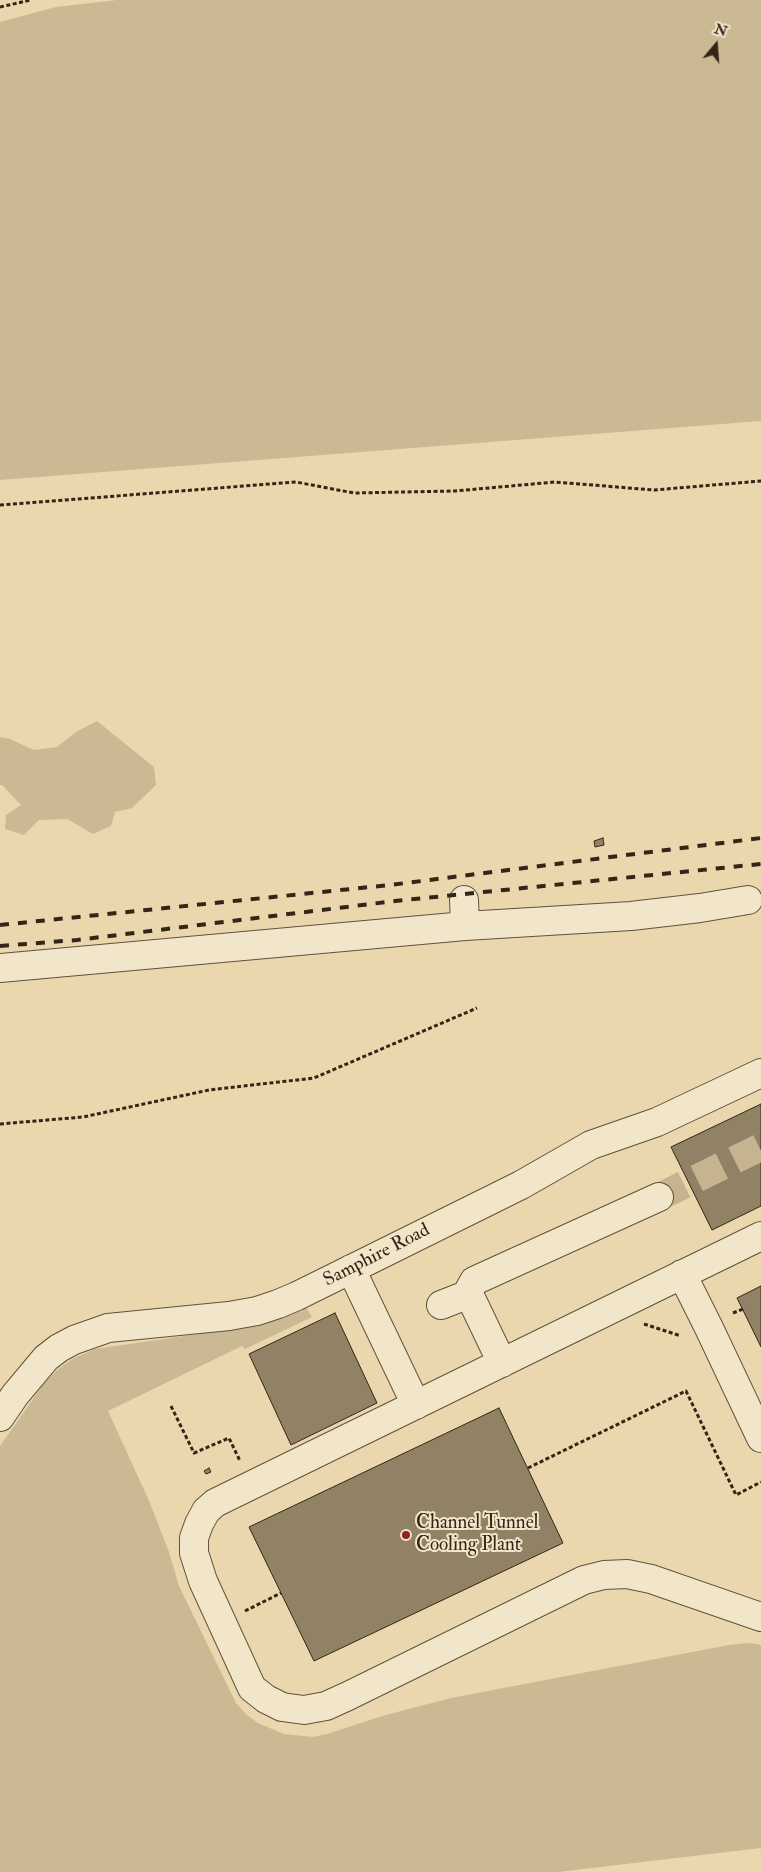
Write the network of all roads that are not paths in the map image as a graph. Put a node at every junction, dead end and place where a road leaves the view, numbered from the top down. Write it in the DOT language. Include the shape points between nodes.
graph roads {
  1 [pos="748,900"];
  2 [pos="0,968"];
  3 [pos="761,1073"];
  4 [pos="659,1198"];
  5 [pos="761,1236"];
  6 [pos="350,1269"];
  7 [pos="682,1274"];
  8 [pos="469,1294"];
  9 [pos="441,1305"];
  10 [pos="502,1363"];
  11 [pos="416,1405"];
  12 [pos="0,1417"];
  13 [pos="761,1438"];
  14 [pos="761,1617"];
  1 -- 2 [label="lane" via="632,916 465,913"];
  3 -- 6 [label="lane, Samphire Road" via="674,1114 590,1145 521,1185"];
  4 -- 8 [label="lane" via="487,1274 474,1281"];
  5 -- 7 [label="lane"];
  6 -- 11 [label="lane"];
  6 -- 12 [label="lane, Samphire Road" via="297,1296 257,1310 229,1316 108,1328 89,1334 46,1358"];
  7 -- 10 [label="lane"];
  7 -- 13 [label="lane"];
  8 -- 9 [label="lane"];
  8 -- 10 [label="lane"];
  10 -- 11 [label="lane"];
  11 -- 14 [label="lane" via="215,1503 198,1524 194,1538 198,1568 252,1688 266,1699 282,1707 304,1710 326,1706 584,1580 604,1575 627,1574 651,1579"];
}
